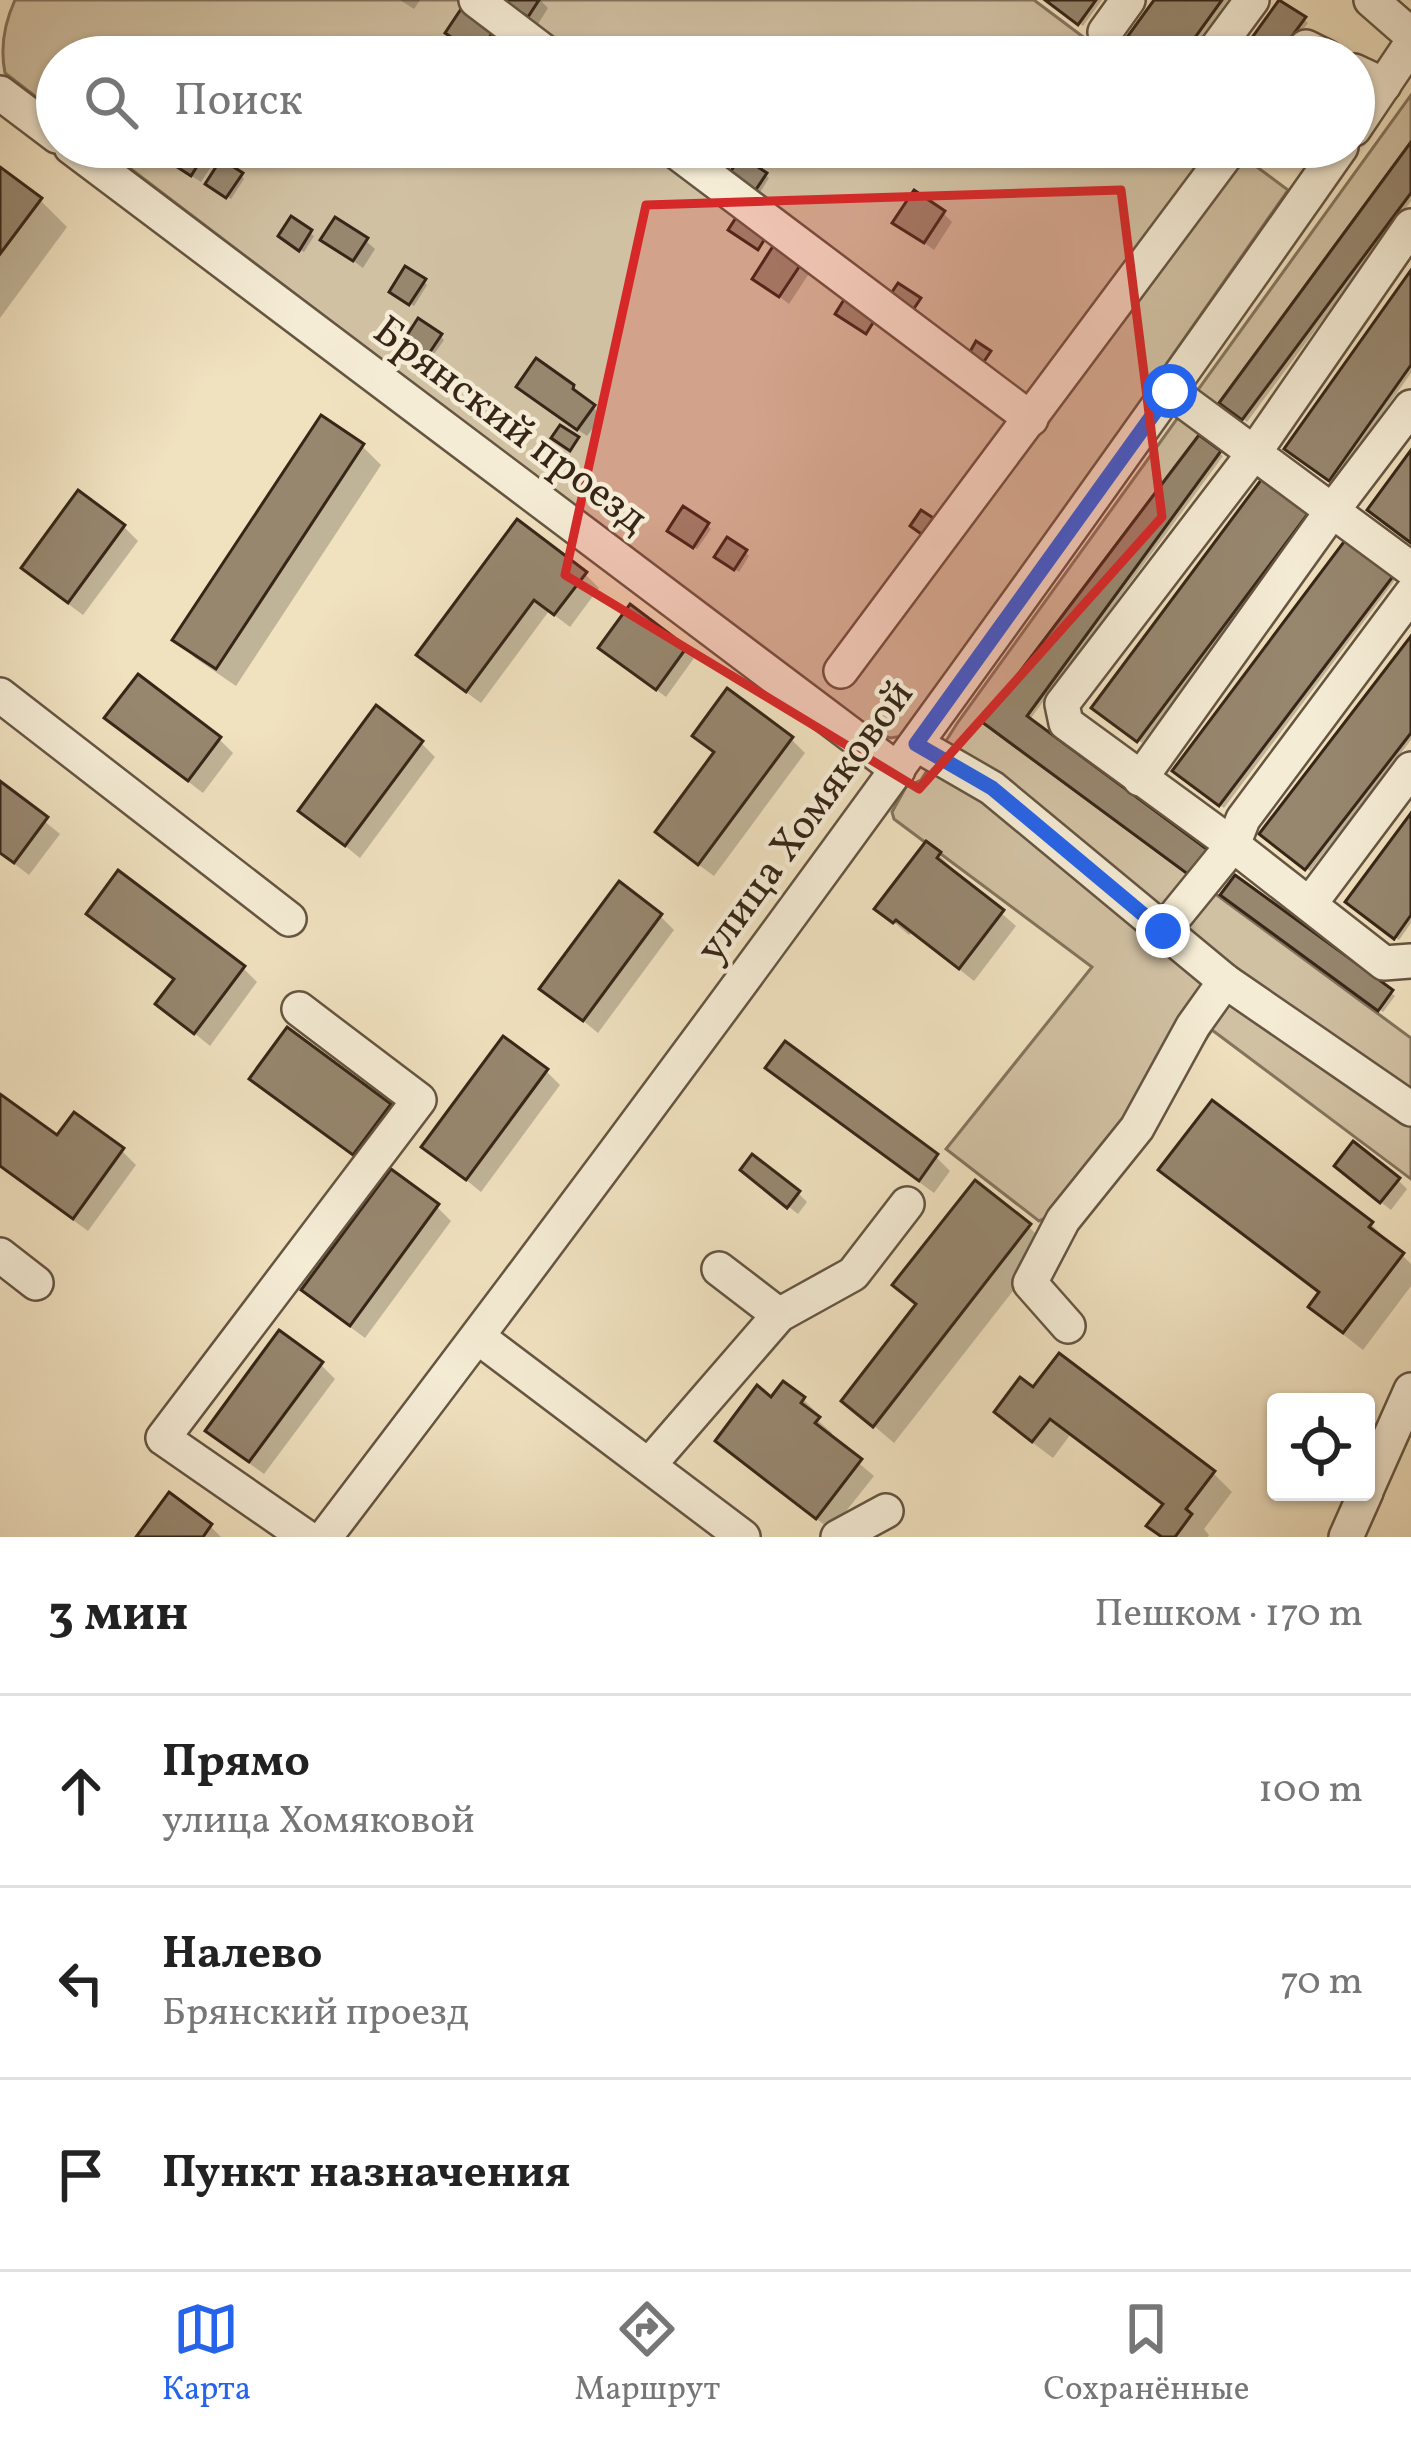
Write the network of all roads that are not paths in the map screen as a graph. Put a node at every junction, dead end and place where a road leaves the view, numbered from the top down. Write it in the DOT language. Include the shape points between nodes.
graph roads {
  1 [pos="476,0"];
  2 [pos="1128,0"];
  3 [pos="1252,0"];
  4 [pos="1371,0"];
  5 [pos="1105,32"];
  6 [pos="523,36"];
  7 [pos="1225,36"];
  8 [pos="1411,40"];
  9 [pos="1375,73"];
  10 [pos="0,93"];
  11 [pos="36,120"];
  12 [pos="100,168"];
  13 [pos="698,168"];
  14 [pos="1216,168"];
  15 [pos="1326,168"];
  16 [pos="1411,226"];
  17 [pos="1170,391"];
  18 [pos="1411,406"];
  19 [pos="1030,419"];
  20 [pos="1254,453"];
  21 [pos="1332,511"];
  22 [pos="1411,569"];
  23 [pos="1411,594"];
  24 [pos="841,671"];
  25 [pos="0,695"];
  26 [pos="907,757"];
  27 [pos="1411,769"];
  28 [pos="1140,779"];
  29 [pos="1233,845"];
  30 [pos="1312,901"];
  31 [pos="290,919"];
  32 [pos="1163,931"];
  33 [pos="1411,961"];
  34 [pos="1225,981"];
  35 [pos="299,1009"];
  36 [pos="1411,1109"];
  37 [pos="907,1204"];
  38 [pos="0,1255"];
  39 [pos="719,1269"];
  40 [pos="36,1282"];
  41 [pos="779,1315"];
  42 [pos="1068,1326"];
  43 [pos="478,1337"];
  44 [pos="1411,1390"];
  45 [pos="649,1465"];
  46 [pos="1375,1472"];
  47 [pos="1362,1501"];
  48 [pos="886,1511"];
  49 [pos="306,1537"];
  50 [pos="325,1537"];
  51 [pos="743,1537"];
  52 [pos="838,1537"];
  53 [pos="1346,1537"];
  1 -- 6 [label="street"];
  2 -- 5 [label="street"];
  3 -- 7 [label="street"];
  4 -- 8 [label="street"];
  8 -- 9 [label="street"];
  10 -- 11 [label="street"];
  12 -- 26 [label="street, Брянский проезд"];
  13 -- 19 [label="street"];
  14 -- 19 [label="street"];
  15 -- 17 [label="street, улица Хомяковой"];
  16 -- 20 [label="street"];
  17 -- 20 [label="street"];
  17 -- 26 [label="street, улица Хомяковой"];
  18 -- 21 [label="street"];
  19 -- 24 [label="street"];
  20 -- 21 [label="street"];
  20 -- 28 [label="street" via="1062,704 1066,723"];
  21 -- 22 [label="street"];
  21 -- 28 [label="street"];
  23 -- 29 [label="street" via="1243,819"];
  25 -- 31 [label="street"];
  26 -- 32 [label="street, Брянский проезд" via="992,788"];
  26 -- 43 [label="street, улица Хомяковой"];
  27 -- 30 [label="street"];
  28 -- 29 [label="street"];
  29 -- 32 [label="street"];
  29 -- 33 [label="street" via="1384,963"];
  32 -- 34 [label="street, Брянский проезд"];
  34 -- 36 [label="street, Брянский проезд"];
  34 -- 42 [label="street" via="1137,1128 1063,1220 1030,1283"];
  35 -- 49 [label="street" via="418,1100 163,1438"];
  37 -- 41 [label="street" via="853,1274"];
  38 -- 40 [label="street"];
  39 -- 41 [label="street"];
  41 -- 45 [label="street"];
  43 -- 45 [label="street"];
  43 -- 50 [label="street, улица Хомяковой"];
  44 -- 46 [label="street"];
  45 -- 51 [label="street"];
  47 -- 53 [label="street"];
  48 -- 52 [label="street"];
}
